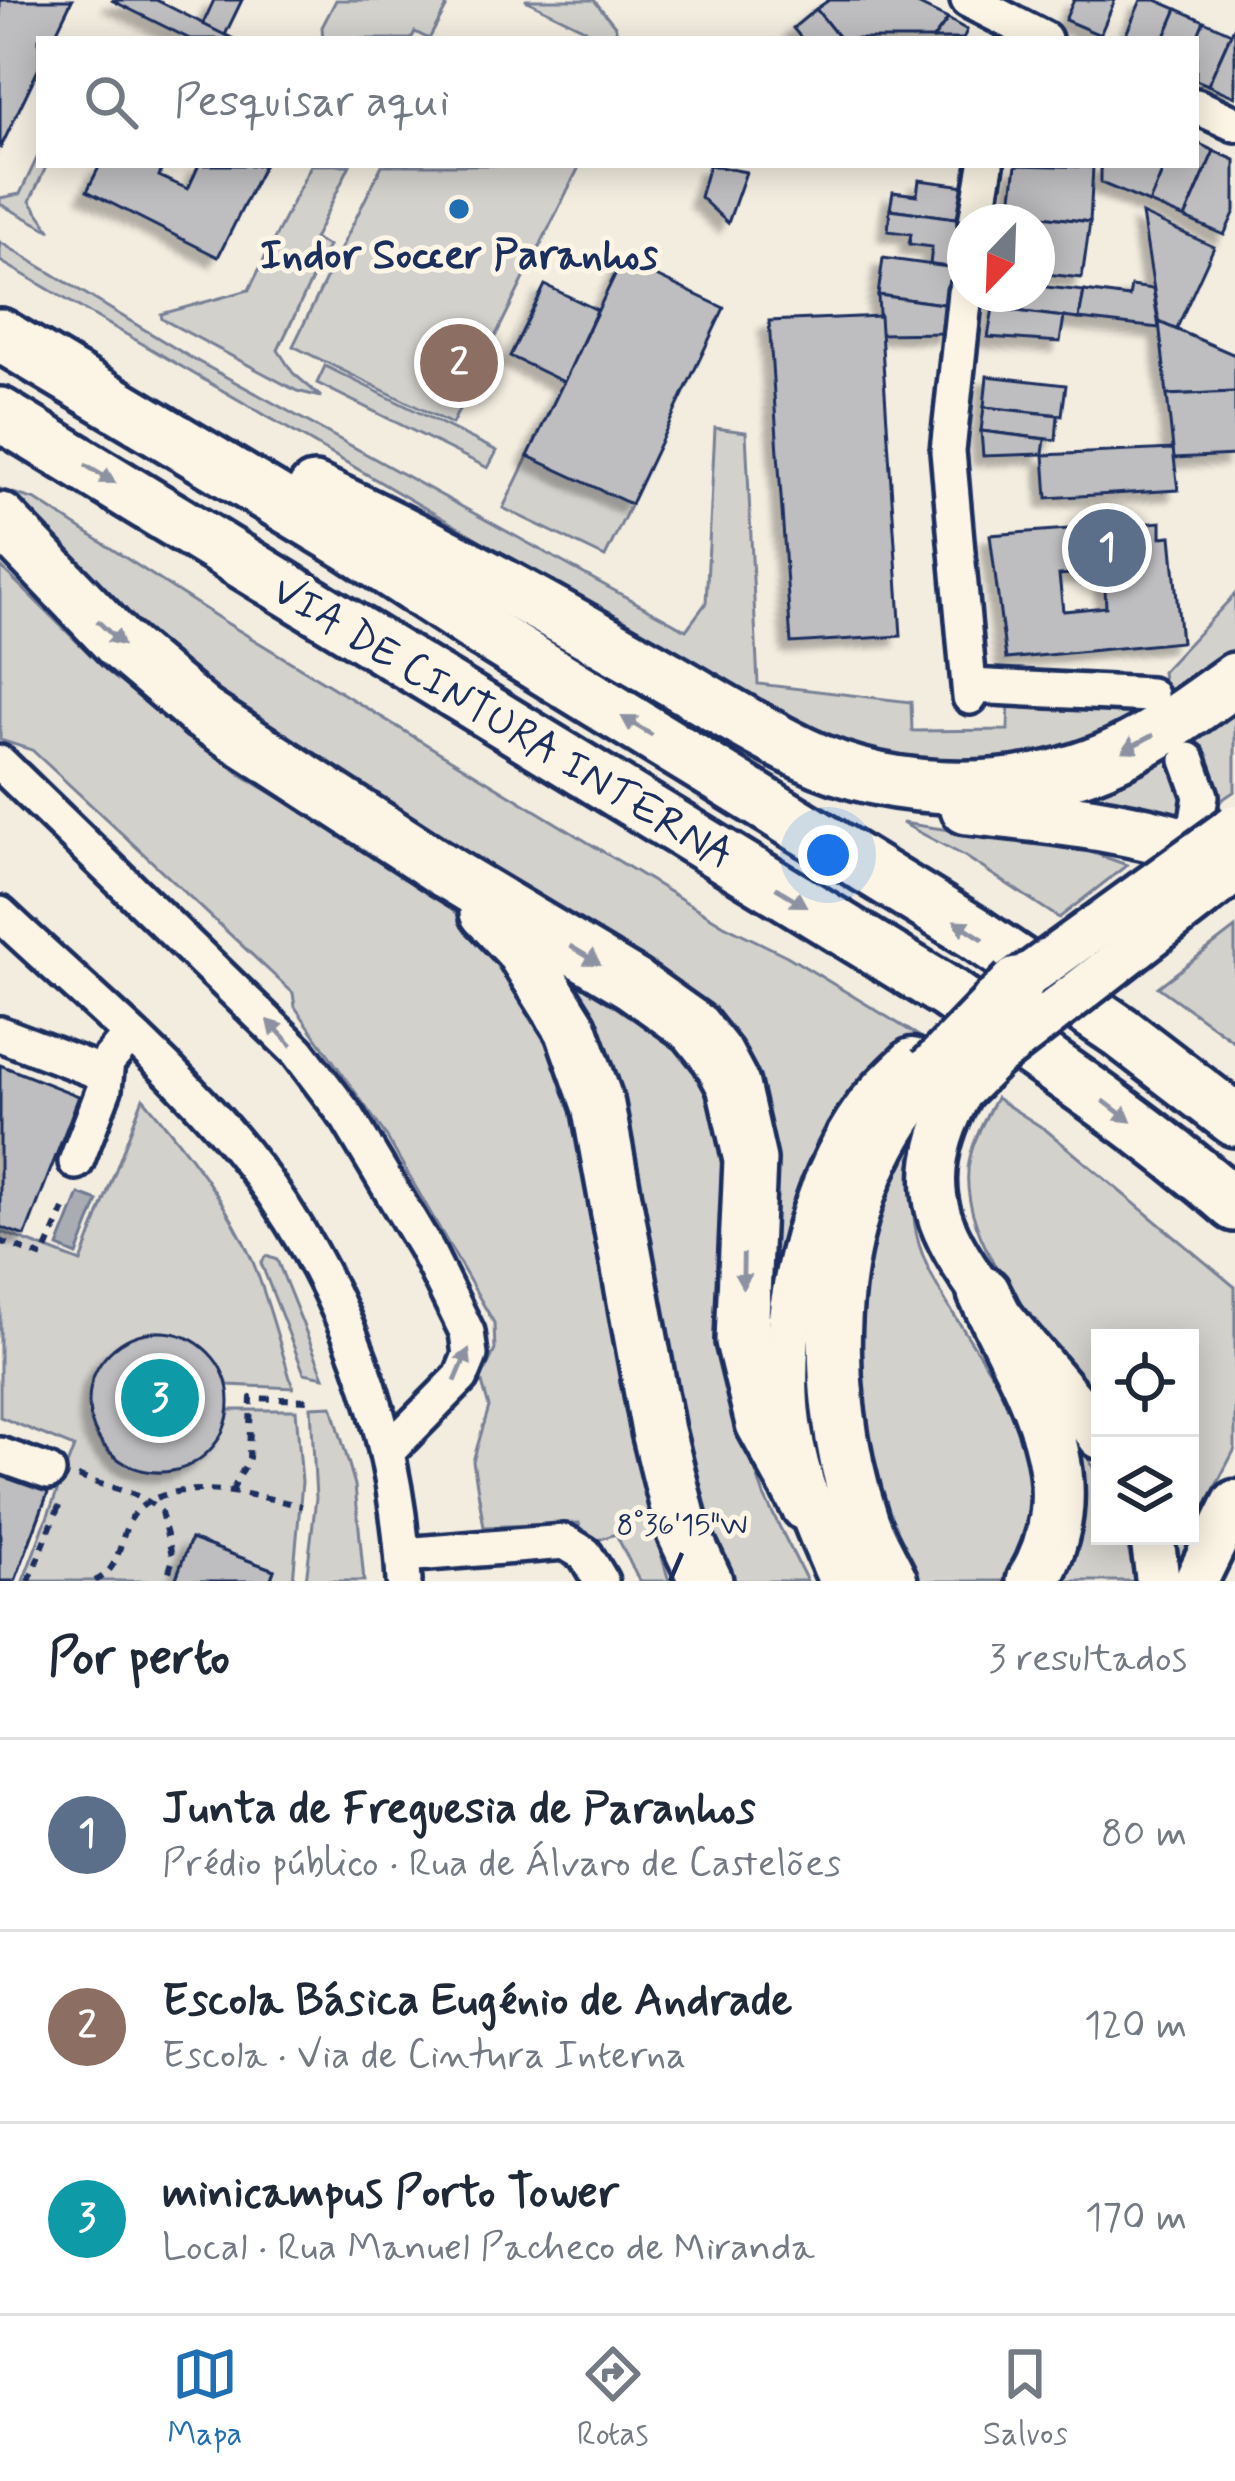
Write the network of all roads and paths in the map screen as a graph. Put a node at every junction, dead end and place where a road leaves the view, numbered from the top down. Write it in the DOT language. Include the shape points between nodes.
graph roads {
  1 [pos="968,0"];
  2 [pos="1032,27"];
  3 [pos="1199,107"];
  4 [pos="1235,124"];
  5 [pos="985,168"];
  6 [pos="979,204"];
  7 [pos="963,312"];
  8 [pos="0,335"];
  9 [pos="84,385"];
  10 [pos="0,414"];
  11 [pos="226,469"];
  12 [pos="0,519"];
  13 [pos="1235,679"];
  14 [pos="1150,694"];
  15 [pos="1188,760"];
  16 [pos="0,763"];
  17 [pos="1225,851"];
  18 [pos="448,873"];
  19 [pos="0,914"];
  20 [pos="1018,983"];
  21 [pos="0,1034"];
  22 [pos="130,1035"];
  23 [pos="105,1074"];
  24 [pos="936,1074"];
  25 [pos="1235,1120"];
  26 [pos="76,1162"];
  27 [pos="1235,1205"];
  28 [pos="64,1208"];
  29 [pos="0,1241"];
  30 [pos="984,1292"];
  31 [pos="309,1400"];
  32 [pos="1091,1424"];
  33 [pos="387,1452"];
  34 [pos="0,1455"];
  35 [pos="61,1480"];
  36 [pos="232,1491"];
  37 [pos="149,1501"];
  38 [pos="1235,1502"];
  39 [pos="807,1505"];
  40 [pos="302,1506"];
  41 [pos="1154,1545"];
  42 [pos="403,1568"];
  43 [pos="29,1581"];
  44 [pos="95,1581"];
  45 [pos="166,1581"];
  46 [pos="601,1581"];
  47 [pos="706,1581"];
  48 [pos="841,1581"];
  49 [pos="891,1581"];
  50 [pos="1033,1581"];
  51 [pos="1158,1581"];
  52 [pos="1196,1581"];
  1 -- 2 [label="street"];
  3 -- 4 [label="street"];
  5 -- 6 [label="street"];
  7 -- 14 [label="street" via="948,451 970,691"];
  8 -- 9 [label="highway, VIA DE CINTURA INTERNA"];
  9 -- 11 [label="highway, VIA DE CINTURA INTERNA"];
  13 -- 9 [label="highway, one-way" via="1156,734 1081,768 950,787 872,778 801,753 413,536"];
  10 -- 27 [label="highway, VIA DE CINTURA INTERNA, one-way" via="948,993 1114,1108"];
  11 -- 17 [label="highway" via="407,550 814,776 891,798 1064,817"];
  25 -- 11 [label="highway, VIA DE CINTURA INTERNA, one-way" via="974,932"];
  12 -- 18 [label="highway, one-way" via="120,644 203,714"];
  15 -- 17 [label="street"];
  33 -- 16 [label="street, one-way" via="460,1378 470,1355 467,1332 425,1247 298,1052"];
  17 -- 20 [label="main road, bridge"];
  17 -- 24 [label="main road, bridge" via="995,1057"];
  18 -- 39 [label="highway, one-way" via="633,984 695,1028 718,1057 744,1120 750,1160 742,1341 762,1423"];
  18 -- 47 [label="highway" via="520,948 571,1029 598,1106 683,1532"];
  19 -- 22 [label="street"];
  20 -- 24 [label="highway, bridge"];
  21 -- 23 [label="street"];
  22 -- 23 [label="street"];
  22 -- 33 [label="street" via="220,1126 297,1231 362,1364"];
  23 -- 26 [label="street"];
  24 -- 30 [label="main road" via="945,1119 934,1197 956,1252"];
  24 -- 39 [label="main road" via="870,1102 822,1193 805,1245 787,1399"];
  24 -- 49 [label="highway" via="900,1109 867,1168 837,1294 838,1412 864,1524"];
  28 -- 29 [label="path" via="43,1257"];
  30 -- 32 [label="main road"];
  30 -- 50 [label="highway" via="1058,1467 1058,1514"];
  31 -- 36 [label="path" via="251,1398 249,1458"];
  33 -- 42 [label="street"];
  34 -- 35 [label="street"];
  35 -- 37 [label="path"];
  35 -- 43 [label="path"];
  36 -- 37 [label="path"];
  36 -- 40 [label="path"];
  37 -- 44 [label="path" via="135,1511 114,1566"];
  37 -- 45 [label="path" via="171,1540"];
  38 -- 52 [label="main road"];
  39 -- 48 [label="main road"];
  41 -- 51 [label="main road"];
  42 -- 46 [label="street" via="565,1542 586,1554"];
}
